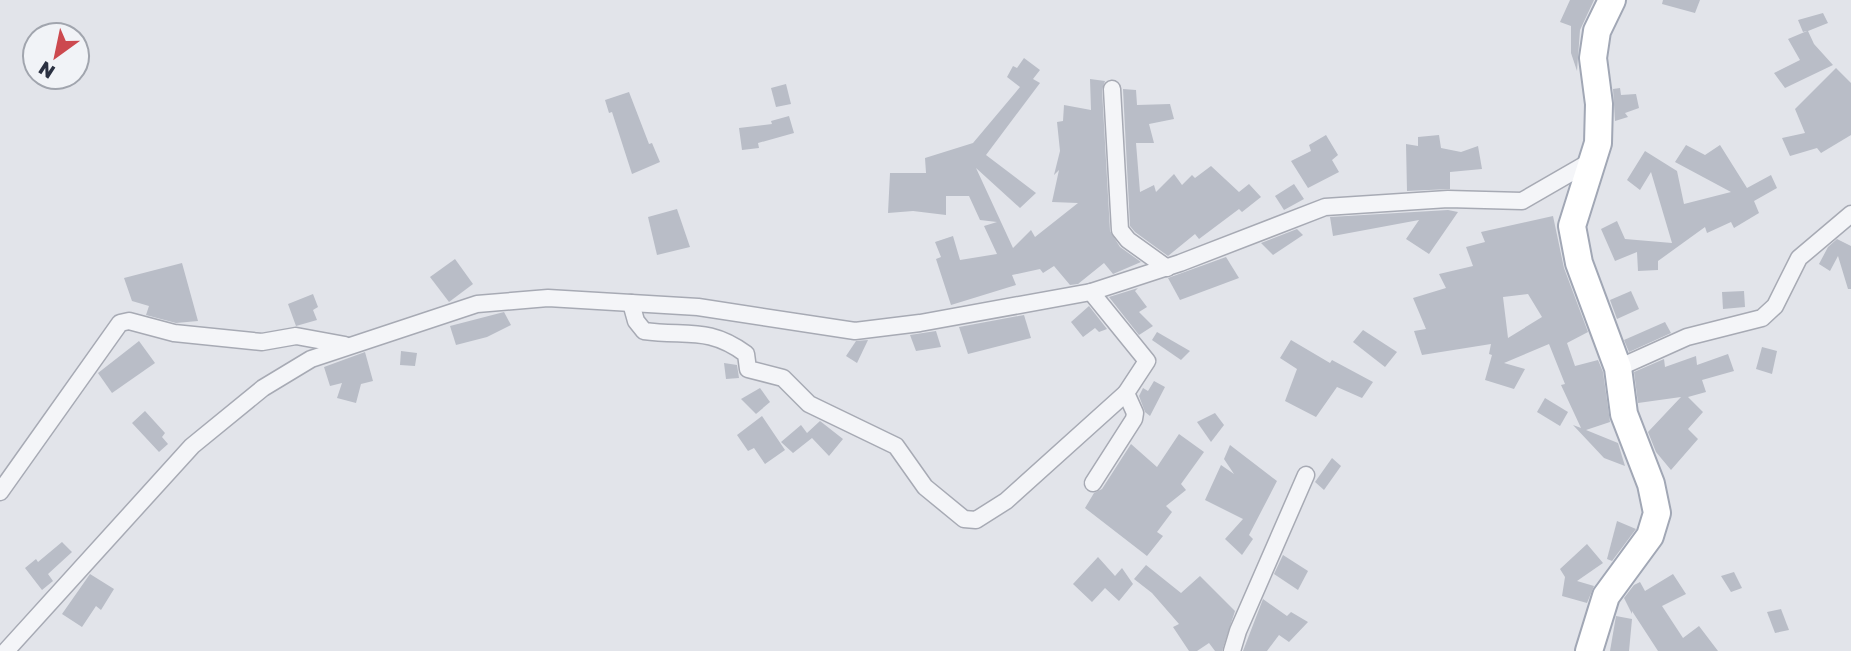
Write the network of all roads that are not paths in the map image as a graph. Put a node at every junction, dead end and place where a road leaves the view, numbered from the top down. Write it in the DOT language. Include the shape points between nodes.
graph roads {
  1 [pos="1612,0"];
  2 [pos="1112,89"];
  3 [pos="1594,160"];
  4 [pos="1851,215"];
  5 [pos="1167,268"];
  6 [pos="1091,292"];
  7 [pos="631,303"];
  8 [pos="348,345"];
  9 [pos="1618,368"];
  10 [pos="1126,393"];
  11 [pos="1306,475"];
  12 [pos="1093,483"];
  13 [pos="0,492"];
  14 [pos="6,651"];
  15 [pos="1232,651"];
  16 [pos="1589,651"];
  1 -- 3 [label="main road" via="1597,31 1594,58 1600,127"];
  2 -- 5 [label="street" via="1120,230"];
  3 -- 5 [label="street" via="1522,201 1401,200 1325,207"];
  3 -- 9 [label="main road" via="1573,219 1573,237 1587,291"];
  4 -- 9 [label="street" via="1799,257 1775,306 1762,318 1687,337"];
  5 -- 6 [label="street"];
  6 -- 7 [label="street" via="855,331 698,307"];
  6 -- 10 [label="street" via="1147,359"];
  7 -- 8 [label="street" via="499,300"];
  7 -- 10 [label="street" via="644,331 723,338 746,354 748,369 783,378 809,404 896,446 925,487 964,519 976,520 1006,501"];
  8 -- 13 [label="street" via="296,336 250,341 120,323"];
  8 -- 14 [label="street" via="311,359 263,388 192,446"];
  9 -- 16 [label="main road" via="1624,414 1657,513 1650,536 1606,596"];
  10 -- 12 [label="street" via="1134,419"];
  11 -- 15 [label="street"];
}
